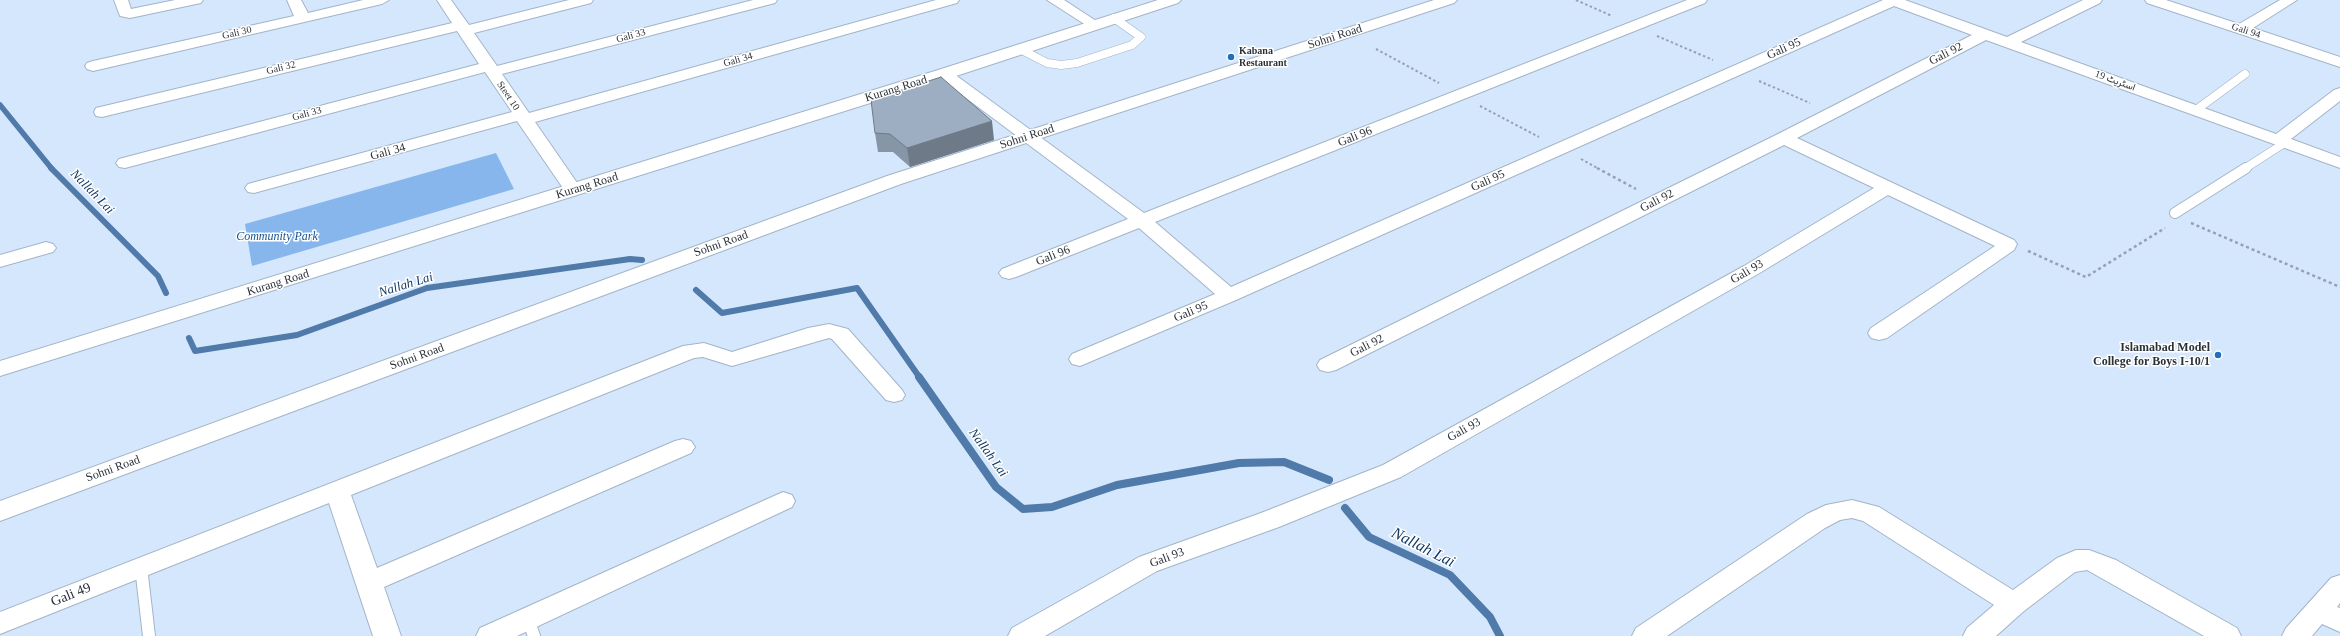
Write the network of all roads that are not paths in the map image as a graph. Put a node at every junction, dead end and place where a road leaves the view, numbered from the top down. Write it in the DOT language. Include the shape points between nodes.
graph roads {
  1 [pos="121,0"];
  2 [pos="196,0"];
  3 [pos="294,0"];
  4 [pos="382,0"];
  5 [pos="444,0"];
  6 [pos="586,0"];
  7 [pos="770,0"];
  8 [pos="952,0"];
  9 [pos="1054,0"];
  10 [pos="1173,0"];
  11 [pos="1449,0"];
  12 [pos="1700,0"];
  13 [pos="1893,0"];
  14 [pos="2095,0"];
  15 [pos="2152,0"];
  16 [pos="2290,0"];
  17 [pos="302,18"];
  18 [pos="1114,18"];
  19 [pos="1094,24"];
  20 [pos="462,28"];
  21 [pos="2241,29"];
  22 [pos="1985,34"];
  23 [pos="2008,42"];
  24 [pos="1020,49"];
  25 [pos="2340,62"];
  26 [pos="93,66"];
  27 [pos="491,69"];
  28 [pos="944,74"];
  29 [pos="2245,74"];
  30 [pos="2340,93"];
  31 [pos="2196,110"];
  32 [pos="102,112"];
  33 [pos="523,118"];
  34 [pos="1027,137"];
  35 [pos="1784,138"];
  36 [pos="2282,141"];
  37 [pos="125,163"];
  38 [pos="2340,163"];
  39 [pos="1888,187"];
  40 [pos="254,188"];
  41 [pos="573,190"];
  42 [pos="2175,213"];
  43 [pos="1142,221"];
  44 [pos="46,248"];
  45 [pos="0,261"];
  46 [pos="1009,273"];
  47 [pos="1229,296"];
  48 [pos="1879,333"];
  49 [pos="1080,359"];
  50 [pos="1328,365"];
  51 [pos="0,369"];
  52 [pos="894,395"];
  53 [pos="683,447"];
  54 [pos="337,491"];
  55 [pos="783,501"];
  56 [pos="0,510"];
  57 [pos="141,567"];
  58 [pos="370,582"];
  59 [pos="2340,585"];
  60 [pos="2014,604"];
  61 [pos="2329,615"];
  62 [pos="0,623"];
  63 [pos="531,627"];
  64 [pos="149,636"];
  65 [pos="387,636"];
  66 [pos="490,636"];
  67 [pos="1022,636"];
  68 [pos="1646,636"];
  69 [pos="1977,636"];
  70 [pos="2227,636"];
  71 [pos="2296,636"];
  1 -- 2 [label="street" via="125,13 130,14"];
  3 -- 17 [label="street"];
  4 -- 17 [label="street, Gali 30"];
  5 -- 20 [label="street, Steet 10"];
  6 -- 20 [label="street, Gali 32"];
  7 -- 27 [label="street, Gali 33"];
  8 -- 33 [label="street, Gali 34"];
  9 -- 19 [label="street"];
  10 -- 18 [label="street, Kurang Road"];
  11 -- 34 [label="street, Sohni Road"];
  12 -- 43 [label="street, Gali 96"];
  13 -- 22 [label="street, اسٹریٹ 19"];
  13 -- 47 [label="street, Gali 95"];
  14 -- 23 [label="street"];
  15 -- 21 [label="street, Gali 94"];
  16 -- 21 [label="street"];
  17 -- 26 [label="street, Gali 30"];
  18 -- 19 [label="street, Kurang Road"];
  18 -- 24 [label="lane" via="1141,37 1132,45 1061,65 1048,63"];
  19 -- 24 [label="street, Kurang Road"];
  20 -- 27 [label="street, Steet 10"];
  20 -- 32 [label="street, Gali 32"];
  21 -- 25 [label="street, Gali 94"];
  22 -- 23 [label="street, اسٹریٹ 19"];
  22 -- 35 [label="street, Gali 92"];
  23 -- 31 [label="street, اسٹریٹ 19"];
  24 -- 28 [label="street, Kurang Road"];
  27 -- 33 [label="street, Steet 10"];
  27 -- 37 [label="street, Gali 33"];
  28 -- 34 [label="street"];
  28 -- 41 [label="street, Kurang Road"];
  29 -- 31 [label="lane"];
  30 -- 36 [label="street"];
  31 -- 36 [label="street, اسٹریٹ 19"];
  33 -- 40 [label="street, Gali 34"];
  33 -- 41 [label="street, Steet 10"];
  34 -- 43 [label="street"];
  34 -- 56 [label="street, Sohni Road" via="894,180"];
  35 -- 39 [label="street"];
  35 -- 50 [label="street, Gali 92"];
  36 -- 38 [label="street, اسٹریٹ 19"];
  36 -- 42 [label="lane"];
  39 -- 48 [label="street" via="2007,246"];
  39 -- 67 [label="street, Gali 93" via="1751,270 1392,471 1270,520 1148,564"];
  41 -- 51 [label="street, Kurang Road"];
  43 -- 46 [label="street, Gali 96"];
  43 -- 47 [label="street"];
  44 -- 45 [label="street"];
  47 -- 49 [label="street, Gali 95"];
  52 -- 54 [label="street, Gali 49" via="840,334 829,331 732,359 704,350 691,351"];
  53 -- 58 [label="street"];
  54 -- 57 [label="street, Gali 49"];
  54 -- 58 [label="street"];
  55 -- 63 [label="street"];
  57 -- 62 [label="street, Gali 49"];
  57 -- 64 [label="lane"];
  58 -- 65 [label="street"];
  59 -- 61 [label="street"];
  60 -- 68 [label="street" via="1870,513 1852,509 1835,511 1816,520"];
  60 -- 69 [label="street"];
  60 -- 70 [label="street" via="2066,565 2076,560 2089,560 2107,567"];
  61 -- 71 [label="street"];
  63 -- 66 [label="street"];
}
